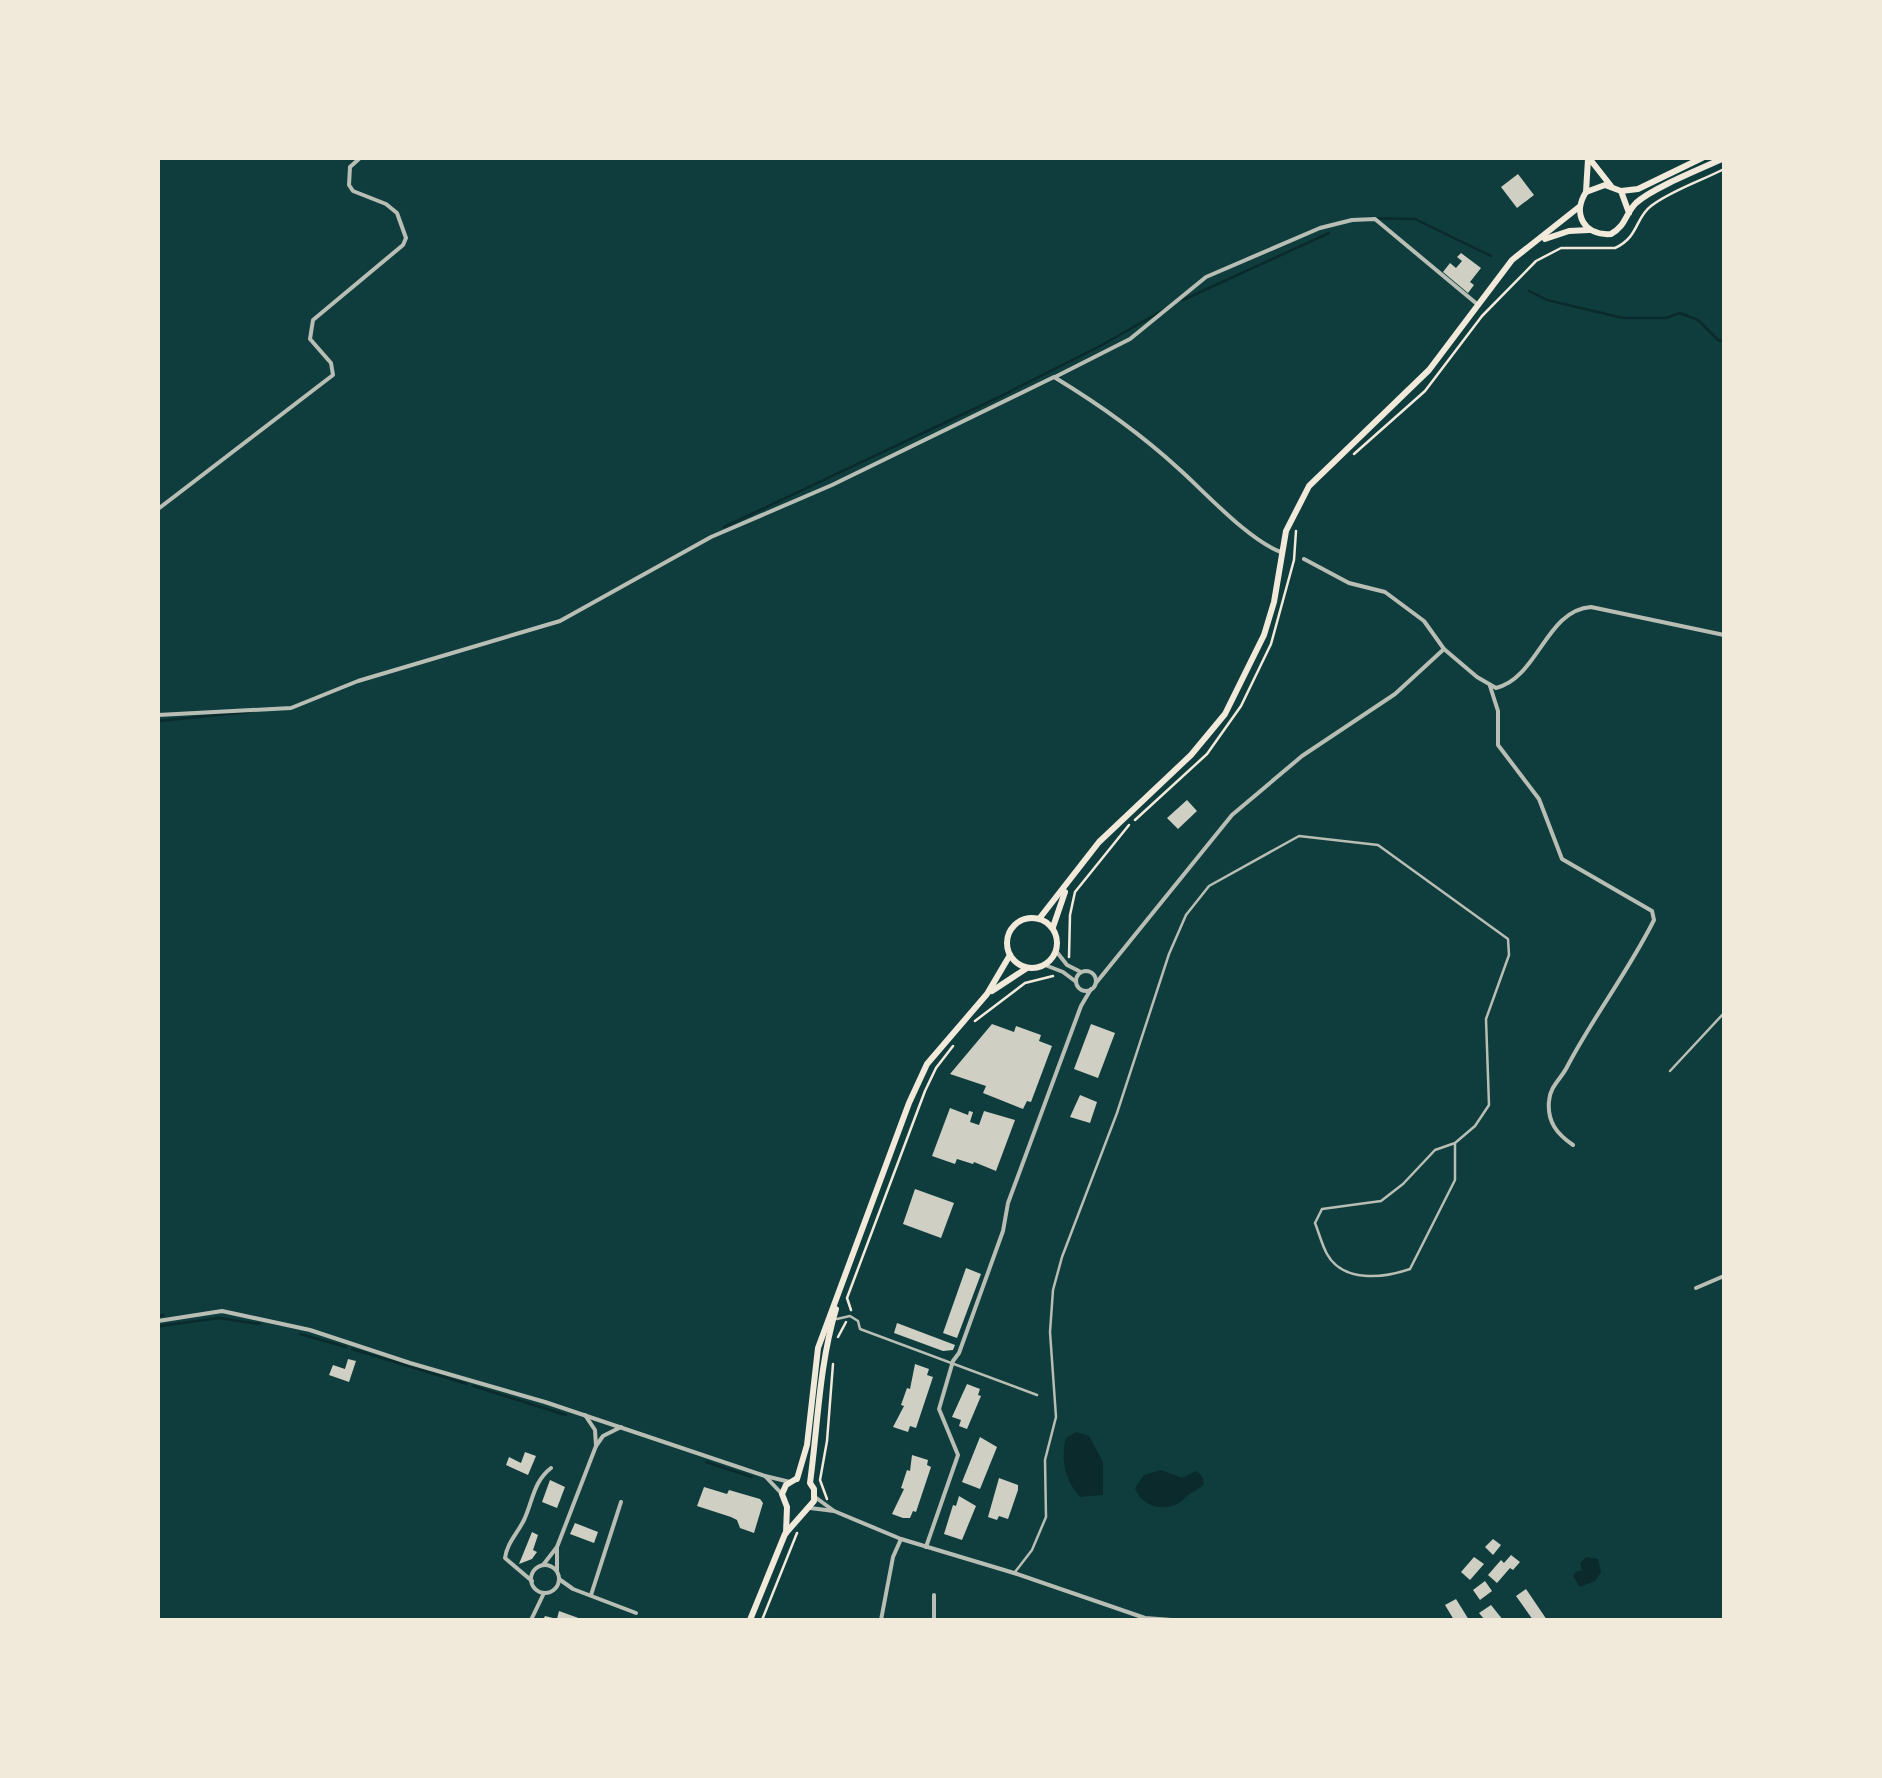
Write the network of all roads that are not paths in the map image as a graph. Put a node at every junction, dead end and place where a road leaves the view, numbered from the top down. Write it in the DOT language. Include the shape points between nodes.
graph roads {
  1 [pos="360,158"];
  2 [pos="1589,158"];
  3 [pos="1702,158"];
  4 [pos="1724,158"];
  5 [pos="1611,186"];
  6 [pos="1586,192"];
  7 [pos="1621,192"];
  8 [pos="1579,207"];
  9 [pos="1629,213"];
  10 [pos="1589,230"];
  11 [pos="1538,241"];
  12 [pos="1477,304"];
  13 [pos="1054,377"];
  14 [pos="158,509"];
  15 [pos="1281,552"];
  16 [pos="1304,559"];
  17 [pos="1724,635"];
  18 [pos="1444,649"];
  19 [pos="1490,686"];
  20 [pos="158,715"];
  21 [pos="1067,885"];
  22 [pos="1039,919"];
  23 [pos="1053,928"];
  24 [pos="1056,951"];
  25 [pos="1010,955"];
  26 [pos="1044,965"];
  27 [pos="1027,968"];
  28 [pos="1110,968"];
  29 [pos="1081,972"];
  30 [pos="1093,974"];
  31 [pos="1076,982"];
  32 [pos="1096,983"];
  33 [pos="1081,990"];
  34 [pos="1091,990"];
  35 [pos="987,994"];
  36 [pos="1082,1006"];
  37 [pos="1724,1013"];
  38 [pos="1670,1071"];
  39 [pos="1455,1142"];
  40 [pos="1573,1145"];
  41 [pos="1724,1276"];
  42 [pos="844,1280"];
  43 [pos="1696,1288"];
  44 [pos="158,1320"];
  45 [pos="830,1328"];
  46 [pos="953,1361"];
  47 [pos="1037,1396"];
  48 [pos="585,1414"];
  49 [pos="610,1424"];
  50 [pos="621,1427"];
  51 [pos="595,1432"];
  52 [pos="596,1446"];
  53 [pos="550,1468"];
  54 [pos="766,1476"];
  55 [pos="793,1480"];
  56 [pos="810,1483"];
  57 [pos="782,1494"];
  58 [pos="815,1496"];
  59 [pos="621,1502"];
  60 [pos="788,1507"];
  61 [pos="806,1509"];
  62 [pos="834,1511"];
  63 [pos="786,1534"];
  64 [pos="901,1539"];
  65 [pos="926,1546"];
  66 [pos="558,1547"];
  67 [pos="543,1565"];
  68 [pos="520,1570"];
  69 [pos="535,1570"];
  70 [pos="557,1572"];
  71 [pos="1014,1573"];
  72 [pos="559,1579"];
  73 [pos="532,1581"];
  74 [pos="573,1588"];
  75 [pos="554,1589"];
  76 [pos="536,1590"];
  77 [pos="544,1592"];
  78 [pos="590,1595"];
  79 [pos="934,1595"];
  80 [pos="534,1611"];
  81 [pos="636,1613"];
  82 [pos="1144,1619"];
  83 [pos="531,1620"];
  84 [pos="750,1620"];
  85 [pos="881,1620"];
  86 [pos="934,1620"];
  87 [pos="1172,1620"];
  1 -- 14 [label="street" via="350,167 349,185 398,213 406,238 313,320 310,338 334,375"];
  2 -- 5 [label="main road"];
  2 -- 6 [label="main road"];
  3 -- 7 [label="main road"];
  4 -- 9 [label="main road" via="1642,199"];
  5 -- 6 [label="main road"];
  5 -- 7 [label="main road"];
  6 -- 8 [label="main road"];
  7 -- 9 [label="main road"];
  8 -- 10 [label="main road"];
  8 -- 11 [label="main road"];
  9 -- 10 [label="main road" via="1611,234"];
  10 -- 11 [label="main road"];
  11 -- 12 [label="main road" via="1512,260"];
  12 -- 13 [label="street" via="1375,219 1352,220 1206,277 1130,339"];
  12 -- 15 [label="main road" via="1406,395 1309,486"];
  13 -- 15 [label="street"];
  13 -- 20 [label="street" via="711,536 560,621 358,680 291,708"];
  15 -- 21 [label="main road" via="1264,634 1225,714 1099,842"];
  16 -- 18 [label="street" via="1349,583 1385,592 1424,621"];
  17 -- 19 [label="street" via="1580,608 1506,686"];
  18 -- 19 [label="street"];
  18 -- 28 [label="street" via="1232,814"];
  19 -- 40 [label="street" via="1498,745 1539,799 1562,860 1652,911 1654,920 1549,1097 1550,1122"];
  21 -- 22 [label="main road"];
  21 -- 23 [label="main road"];
  22 -- 23 [label="main road"];
  22 -- 25 [label="main road" via="1012,929"];
  23 -- 24 [label="main road"];
  24 -- 26 [label="main road"];
  24 -- 29 [label="street"];
  25 -- 27 [label="main road"];
  25 -- 35 [label="main road"];
  26 -- 27 [label="main road"];
  26 -- 31 [label="street"];
  27 -- 35 [label="main road"];
  28 -- 30 [label="street"];
  28 -- 32 [label="street"];
  29 -- 30 [label="street"];
  29 -- 31 [label="street"];
  30 -- 32 [label="street"];
  31 -- 33 [label="street"];
  32 -- 34 [label="street"];
  33 -- 34 [label="street"];
  33 -- 36 [label="street"];
  34 -- 36 [label="street"];
  35 -- 42 [label="main road" via="917,1084"];
  36 -- 46 [label="street"];
  37 -- 38 [label="lane"];
  39 -- 39 [label="lane" via="1435,1150 1381,1201 1322,1208 1315,1223 1328,1258 1363,1276 1410,1268 1455,1180"];
  39 -- 71 [label="lane" via="1488,1105 1486,1019 1510,954 1508,939 1378,845 1299,836 1208,886 1169,954 1118,1113 1062,1256 1050,1332 1056,1417 1044,1460 1046,1518"];
  41 -- 43 [label="street"];
  42 -- 45 [label="main road"];
  42 -- 55 [label="main road" via="818,1348 807,1445"];
  44 -- 48 [label="street" via="244,1314"];
  45 -- 46 [label="lane" via="850,1316 860,1329"];
  45 -- 56 [label="main road"];
  46 -- 47 [label="lane"];
  46 -- 65 [label="street" via="938,1410 958,1455"];
  48 -- 49 [label="street"];
  48 -- 51 [label="street"];
  49 -- 50 [label="street"];
  49 -- 51 [label="street"];
  50 -- 52 [label="street"];
  50 -- 54 [label="street"];
  51 -- 52 [label="street"];
  52 -- 66 [label="street"];
  53 -- 68 [label="street" via="507,1546 505,1558"];
  54 -- 55 [label="street"];
  54 -- 57 [label="street"];
  55 -- 56 [label="main road"];
  55 -- 57 [label="main road"];
  56 -- 58 [label="main road"];
  57 -- 60 [label="main road"];
  58 -- 61 [label="main road"];
  58 -- 62 [label="street"];
  59 -- 78 [label="street"];
  60 -- 61 [label="main road"];
  60 -- 63 [label="main road"];
  61 -- 62 [label="street"];
  61 -- 63 [label="main road"];
  62 -- 64 [label="street"];
  63 -- 84 [label="main road"];
  64 -- 65 [label="street"];
  64 -- 85 [label="street"];
  65 -- 71 [label="street"];
  66 -- 67 [label="street"];
  66 -- 70 [label="street"];
  67 -- 69 [label="street"];
  67 -- 70 [label="street"];
  68 -- 69 [label="street"];
  68 -- 73 [label="street"];
  69 -- 73 [label="street"];
  70 -- 72 [label="street"];
  71 -- 82 [label="street"];
  72 -- 74 [label="street"];
  72 -- 75 [label="street"];
  73 -- 76 [label="street"];
  74 -- 75 [label="street"];
  74 -- 78 [label="street"];
  75 -- 77 [label="street"];
  76 -- 77 [label="street"];
  76 -- 80 [label="street"];
  77 -- 80 [label="street"];
  78 -- 81 [label="street"];
  79 -- 86 [label="street"];
  80 -- 83 [label="street"];
  82 -- 87 [label="street"];
}
